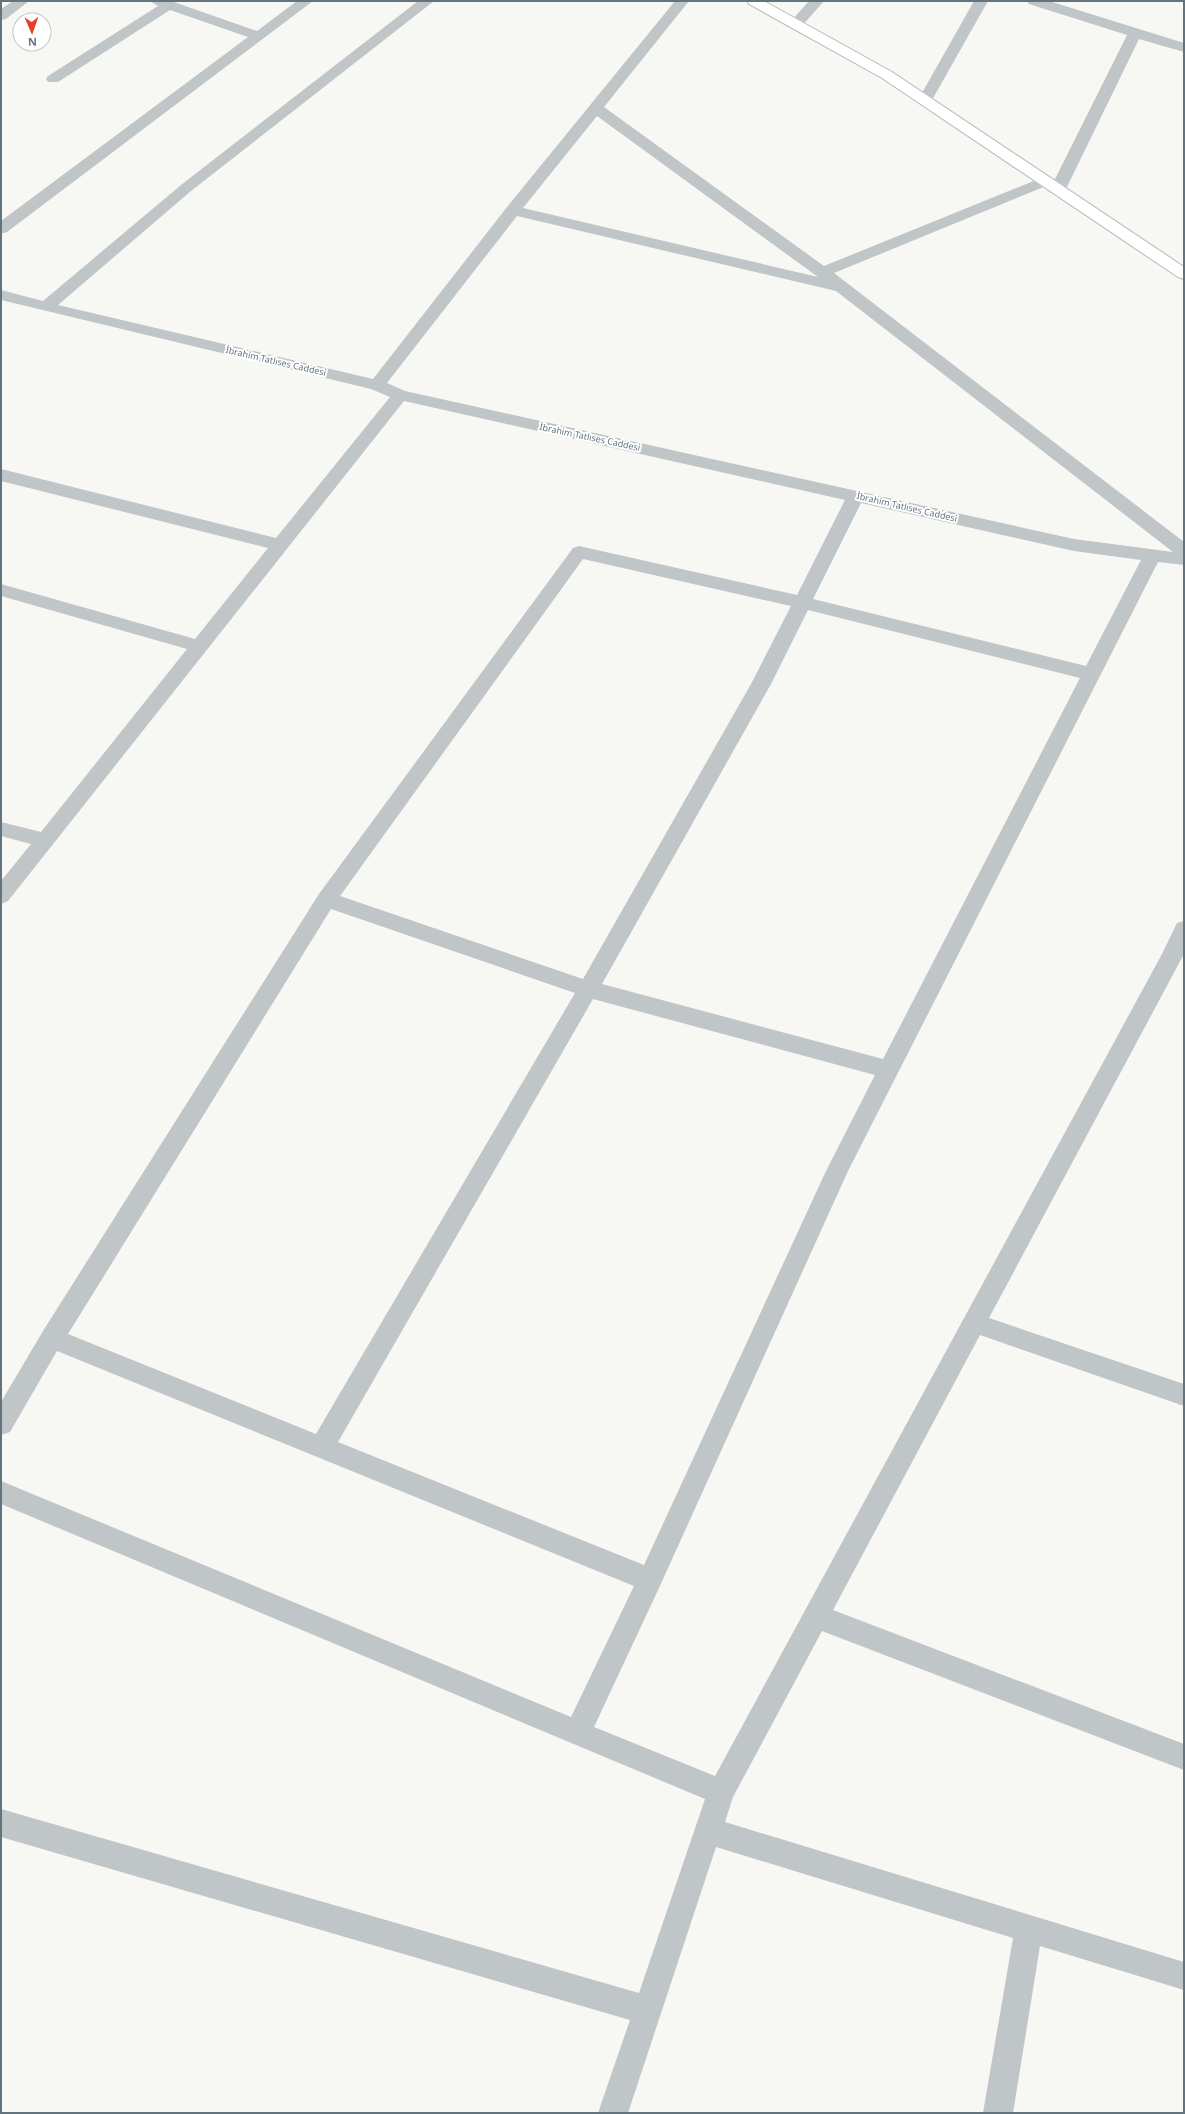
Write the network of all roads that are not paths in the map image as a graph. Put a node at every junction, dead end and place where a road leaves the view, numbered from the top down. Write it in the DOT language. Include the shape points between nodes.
graph roads {
  1 [pos="22,1"];
  2 [pos="306,1"];
  3 [pos="427,1"];
  4 [pos="682,1"];
  5 [pos="754,1"];
  6 [pos="817,1"];
  7 [pos="981,1"];
  8 [pos="1034,1"];
  9 [pos="163,3"];
  10 [pos="1,16"];
  11 [pos="796,24"];
  12 [pos="1135,32"];
  13 [pos="259,36"];
  14 [pos="1184,48"];
  15 [pos="53,78"];
  16 [pos="925,100"];
  17 [pos="595,107"];
  18 [pos="1052,185"];
  19 [pos="513,210"];
  20 [pos="1,229"];
  21 [pos="823,272"];
  22 [pos="1184,274"];
  23 [pos="842,287"];
  24 [pos="1,295"];
  25 [pos="46,307"];
  26 [pos="377,385"];
  27 [pos="400,395"];
  28 [pos="1,475"];
  29 [pos="856,496"];
  30 [pos="280,545"];
  31 [pos="1184,551"];
  32 [pos="1154,554"];
  33 [pos="1184,559"];
  34 [pos="1,590"];
  35 [pos="801,602"];
  36 [pos="198,646"];
  37 [pos="1092,674"];
  38 [pos="1,829"];
  39 [pos="45,840"];
  40 [pos="1,896"];
  41 [pos="326,899"];
  42 [pos="1184,929"];
  43 [pos="588,989"];
  44 [pos="890,1070"];
  45 [pos="974,1323"];
  46 [pos="52,1338"];
  47 [pos="1184,1395"];
  48 [pos="1,1424"];
  49 [pos="322,1447"];
  50 [pos="1,1492"];
  51 [pos="650,1580"];
  52 [pos="816,1616"];
  53 [pos="577,1733"];
  54 [pos="1184,1757"];
  55 [pos="721,1792"];
  56 [pos="1,1823"];
  57 [pos="708,1831"];
  58 [pos="1029,1928"];
  59 [pos="1184,1976"];
  60 [pos="647,2010"];
  61 [pos="613,2113"];
  62 [pos="998,2113"];
  1 -- 10 [label="street"];
  2 -- 13 [label="street"];
  3 -- 25 [label="street" via="186,188"];
  4 -- 17 [label="street"];
  5 -- 11 [label="main road"];
  6 -- 11 [label="street"];
  7 -- 16 [label="street"];
  8 -- 12 [label="street"];
  9 -- 13 [label="street"];
  9 -- 15 [label="street"];
  11 -- 16 [label="main road" via="887,75"];
  12 -- 14 [label="street"];
  12 -- 18 [label="street"];
  13 -- 20 [label="street"];
  16 -- 18 [label="main road"];
  17 -- 19 [label="street"];
  17 -- 21 [label="street"];
  18 -- 21 [label="street"];
  18 -- 22 [label="main road"];
  19 -- 23 [label="street"];
  19 -- 26 [label="street"];
  21 -- 23 [label="street"];
  23 -- 31 [label="street"];
  24 -- 25 [label="street, İbrahim Tatlıses Caddesi"];
  25 -- 26 [label="street, İbrahim Tatlıses Caddesi"];
  26 -- 27 [label="street, İbrahim Tatlıses Caddesi"];
  27 -- 29 [label="street, İbrahim Tatlıses Caddesi"];
  27 -- 30 [label="street"];
  28 -- 30 [label="street"];
  29 -- 32 [label="street, İbrahim Tatlıses Caddesi" via="1074,545"];
  29 -- 35 [label="street"];
  30 -- 36 [label="street"];
  32 -- 33 [label="street, İbrahim Tatlıses Caddesi"];
  32 -- 37 [label="street"];
  34 -- 36 [label="street"];
  35 -- 37 [label="street"];
  35 -- 41 [label="street" via="579,552"];
  35 -- 43 [label="street" via="761,684"];
  36 -- 39 [label="street"];
  37 -- 44 [label="street"];
  38 -- 39 [label="street"];
  39 -- 40 [label="street"];
  41 -- 43 [label="street"];
  41 -- 46 [label="street"];
  42 -- 45 [label="street" via="1174,954"];
  43 -- 44 [label="street"];
  43 -- 49 [label="street"];
  44 -- 51 [label="street" via="837,1171"];
  45 -- 47 [label="street"];
  45 -- 52 [label="street"];
  46 -- 48 [label="street"];
  46 -- 49 [label="street"];
  49 -- 51 [label="street"];
  50 -- 53 [label="street"];
  51 -- 53 [label="street"];
  52 -- 54 [label="street"];
  52 -- 55 [label="street"];
  53 -- 55 [label="street"];
  55 -- 57 [label="street"];
  56 -- 60 [label="street"];
  57 -- 58 [label="street"];
  57 -- 60 [label="street"];
  58 -- 59 [label="street"];
  58 -- 62 [label="street"];
  60 -- 61 [label="street"];
}
